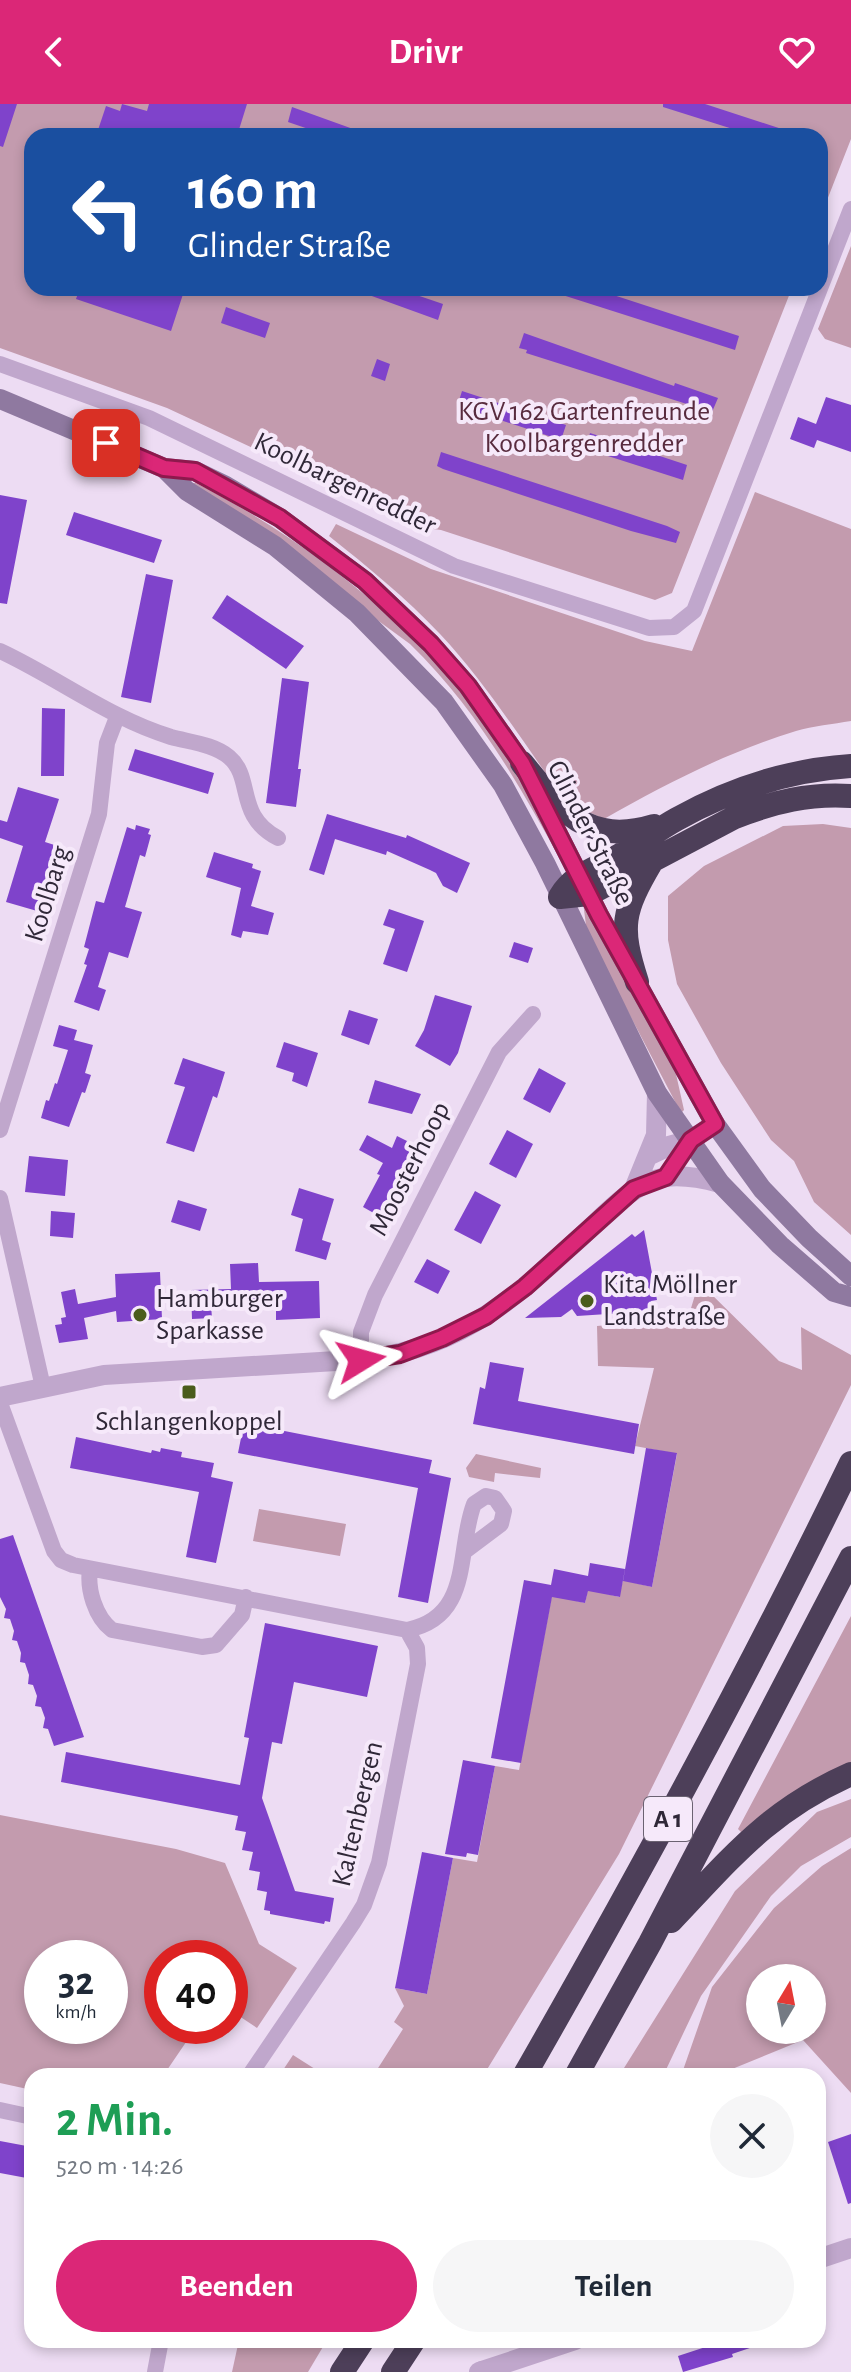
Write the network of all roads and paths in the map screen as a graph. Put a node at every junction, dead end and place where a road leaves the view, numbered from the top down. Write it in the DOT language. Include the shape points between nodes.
graph roads {
  1 [pos="851,209"];
  2 [pos="828,268"];
  3 [pos="817,296"];
  4 [pos="0,364"];
  5 [pos="0,399"];
  6 [pos="164,468"];
  7 [pos="0,651"];
  8 [pos="117,717"];
  9 [pos="522,763"];
  10 [pos="851,766"];
  11 [pos="851,796"];
  12 [pos="675,820"];
  13 [pos="278,838"];
  14 [pos="652,860"];
  15 [pos="584,885"];
  16 [pos="560,897"];
  17 [pos="637,982"];
  18 [pos="533,1014"];
  19 [pos="657,1093"];
  20 [pos="715,1124"];
  21 [pos="0,1130"];
  22 [pos="691,1140"];
  23 [pos="648,1156"];
  24 [pos="666,1177"];
  25 [pos="720,1183"];
  26 [pos="634,1189"];
  27 [pos="0,1198"];
  28 [pos="851,1276"];
  29 [pos="851,1297"];
  30 [pos="361,1360"];
  31 [pos="43,1387"];
  32 [pos="0,1400"];
  33 [pos="851,1463"];
  34 [pos="465,1551"];
  35 [pos="851,1558"];
  36 [pos="90,1569"];
  37 [pos="246,1597"];
  38 [pos="407,1630"];
  39 [pos="851,1774"];
  40 [pos="650,1943"];
  41 [pos="254,2068"];
  42 [pos="529,2068"];
  43 [pos="580,2068"];
  44 [pos="0,2110"];
  45 [pos="24,2115"];
  46 [pos="851,2248"];
  47 [pos="826,2256"];
  48 [pos="160,2348"];
  49 [pos="358,2348"];
  50 [pos="409,2348"];
  51 [pos="553,2348"];
  52 [pos="488,2371"];
  53 [pos="155,2372"];
  54 [pos="342,2372"];
  55 [pos="393,2372"];
  1 -- 2 [label="street, Koolbargenredder"];
  3 -- 4 [label="street, Koolbargenredder" via="694,611 674,627 649,628 454,566 149,418"];
  5 -- 6 [label="main road, Glinder Straße"];
  6 -- 9 [label="main road, Glinder Straße" via="195,471 226,486 280,518 365,581 468,686"];
  6 -- 16 [label="main road, Glinder Straße" via="187,491 275,546 357,613 444,702 503,785"];
  7 -- 8 [label="street"];
  8 -- 13 [label="street" via="230,757 239,770 247,805 263,830"];
  8 -- 21 [label="street, Koolbarg" via="107,743 99,814"];
  9 -- 12 [label="highway" via="560,806 592,827 629,833"];
  9 -- 15 [label="main road, Glinder Straße"];
  10 -- 12 [label="highway" via="764,781"];
  11 -- 14 [label="highway" via="797,797 757,809"];
  12 -- 15 [label="highway"];
  14 -- 15 [label="highway"];
  14 -- 17 [label="highway" via="626,917 625,940"];
  15 -- 16 [label="highway"];
  15 -- 17 [label="main road, Glinder Straße"];
  16 -- 19 [label="main road, Glinder Straße"];
  17 -- 20 [label="main road, Glinder Straße"];
  18 -- 30 [label="street, Moosterhoop" via="499,1052 375,1295 361,1332"];
  19 -- 22 [label="main road, Glinder Straße"];
  19 -- 23 [label="street" via="656,1135"];
  20 -- 22 [label="street"];
  20 -- 28 [label="main road, Glinder Straße" via="762,1189"];
  22 -- 23 [label="street"];
  22 -- 24 [label="street"];
  22 -- 25 [label="main road, Glinder Straße"];
  23 -- 26 [label="street"];
  24 -- 25 [label="street"];
  24 -- 26 [label="street"];
  25 -- 29 [label="main road, Glinder Straße" via="834,1292"];
  26 -- 30 [label="street" via="486,1316 400,1354"];
  27 -- 31 [label="street"];
  30 -- 31 [label="street" via="104,1375"];
  31 -- 32 [label="street"];
  32 -- 36 [label="street" via="54,1551 61,1560"];
  33 -- 42 [label="highway, A 1" via="649,1854"];
  34 -- 38 [label="street" via="454,1596 445,1609 435,1620"];
  35 -- 40 [label="highway, A 1"];
  36 -- 37 [label="street"];
  36 -- 37 [label="street" via="87,1586 112,1630 202,1647 216,1645 242,1615"];
  37 -- 38 [label="street"];
  38 -- 41 [label="street, Kaltenbergen" via="418,1664 372,1886 353,1923"];
  39 -- 40 [label="highway" via="797,1801 763,1827"];
  40 -- 43 [label="highway, A 1"];
  44 -- 45 [label="street"];
  46 -- 47 [label="street"];
  48 -- 53 [label="street"];
  49 -- 54 [label="highway"];
  50 -- 55 [label="highway"];
  51 -- 52 [label="street"];
}
